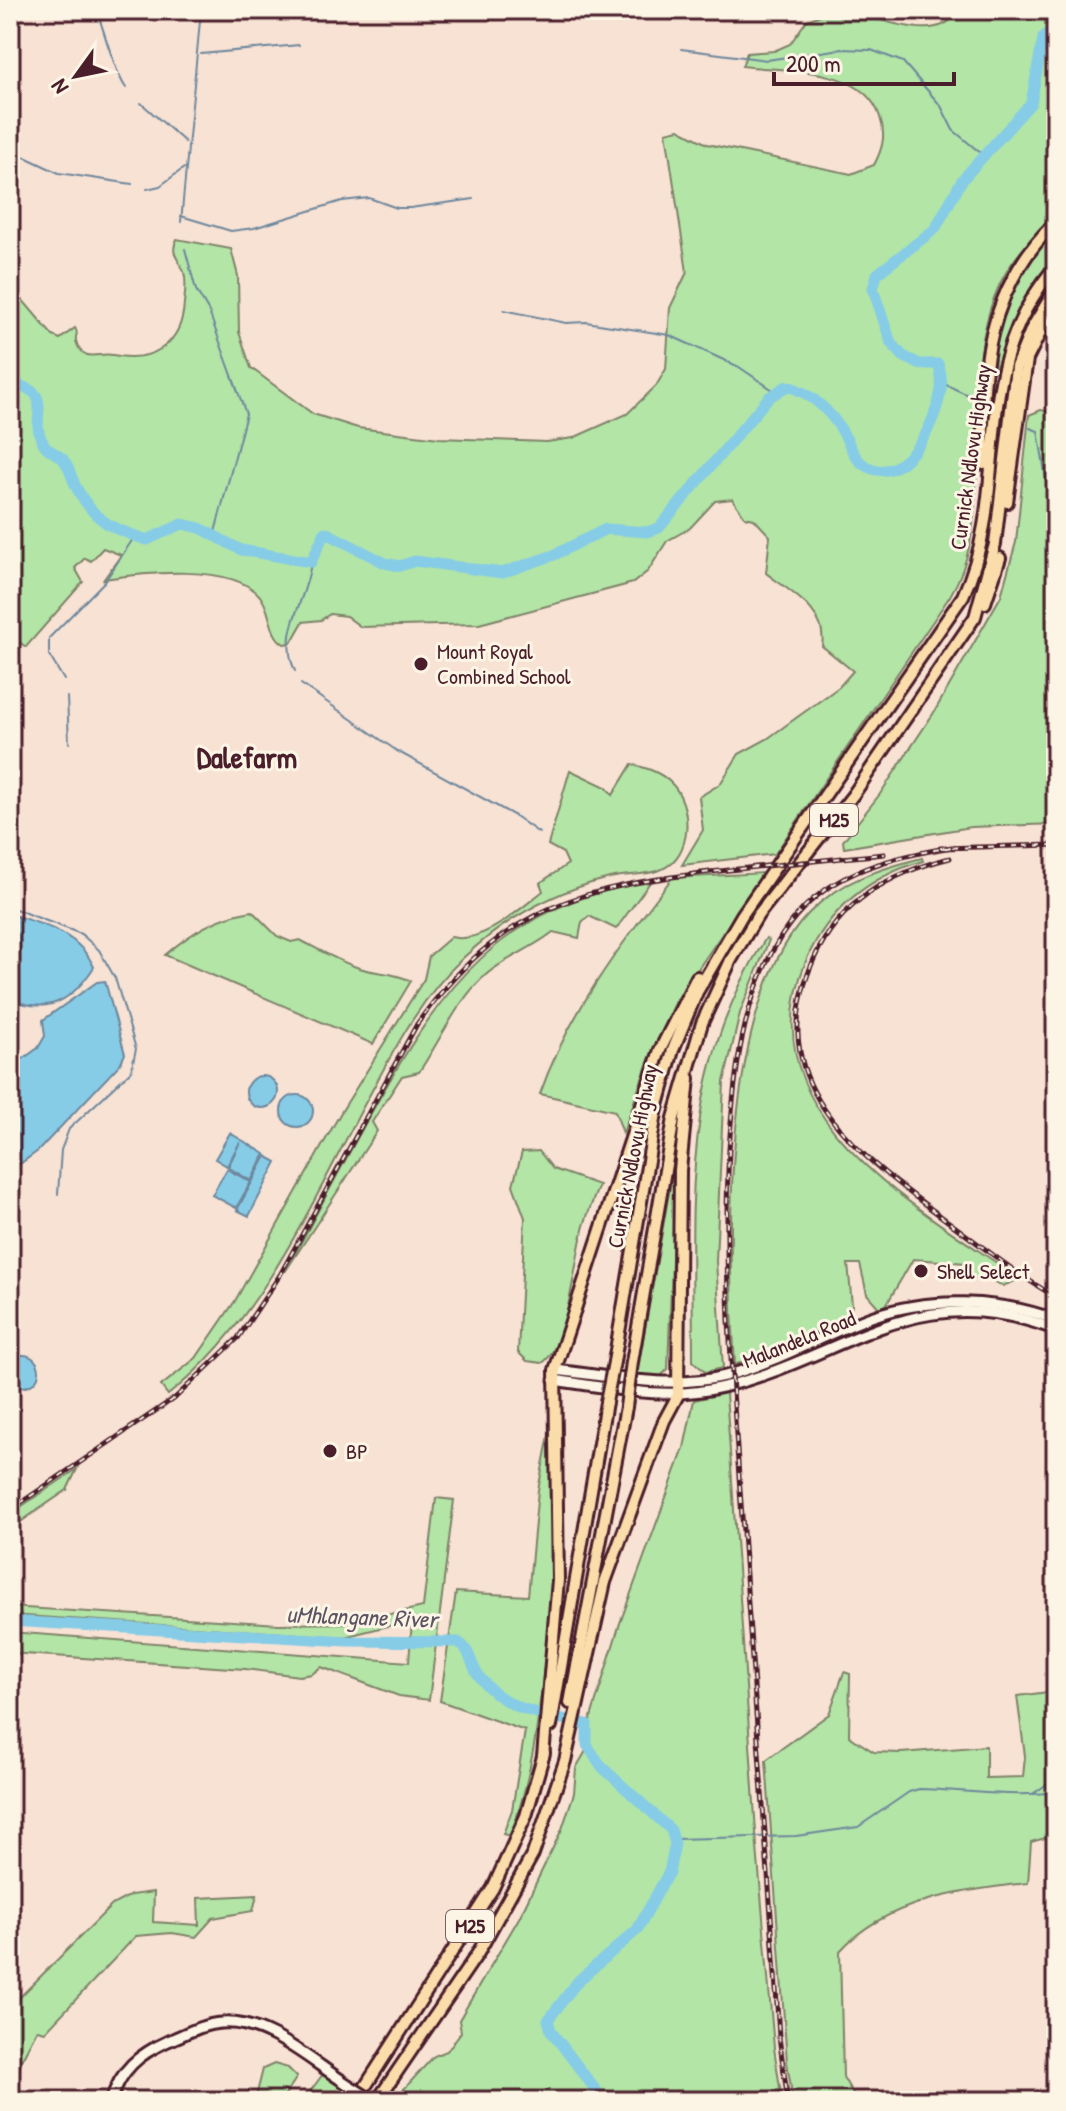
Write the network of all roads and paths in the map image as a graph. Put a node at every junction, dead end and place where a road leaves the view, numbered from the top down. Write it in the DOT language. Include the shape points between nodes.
graph roads {
  1 [pos="1056,222"];
  2 [pos="1056,266"];
  3 [pos="1056,288"];
  4 [pos="1056,301"];
  5 [pos="986,502"];
  6 [pos="975,617"];
  7 [pos="742,915"];
  8 [pos="704,1018"];
  9 [pos="1056,1320"];
  10 [pos="1056,1330"];
  11 [pos="555,1375"];
  12 [pos="678,1382"];
  13 [pos="678,1395"];
  14 [pos="571,1718"];
  15 [pos="546,1733"];
  16 [pos="111,2101"];
  17 [pos="356,2101"];
  18 [pos="374,2101"];
  1 -- 5 [label="main road" via="1029,249 998,306 988,360"];
  2 -- 5 [label="main road, Curnick Ndlovu Highway / M25" via="1031,299 1006,353"];
  3 -- 6 [label="main road, Curnick Ndlovu Highway / M25" via="1016,367 995,544"];
  4 -- 6 [label="main road" via="1027,359 1000,555 989,594"];
  5 -- 7 [label="main road, Curnick Ndlovu Highway / M25" via="981,545 963,596"];
  6 -- 8 [label="main road, Curnick Ndlovu Highway / M25" via="853,795 758,915"];
  7 -- 11 [label="main road" via="697,977 660,1050"];
  7 -- 15 [label="main road, Curnick Ndlovu Highway / M25, bridge" via="697,992 656,1113"];
  8 -- 12 [label="main road" via="681,1144"];
  8 -- 14 [label="main road, Curnick Ndlovu Highway / M25, bridge" via="674,1118"];
  9 -- 12 [label="main road, Malandela Road" via="997,1305 917,1306 873,1316 726,1376"];
  10 -- 13 [label="main road, Malandela Road" via="990,1314 925,1315 877,1327 740,1382"];
  11 -- 12 [label="main road, Malandela Road"];
  11 -- 13 [label="main road, Malandela Road"];
  11 -- 15 [label="main road" via="558,1580"];
  12 -- 13 [label="main road"];
  13 -- 14 [label="main road" via="605,1582"];
  14 -- 18 [label="main road, Curnick Ndlovu Highway / M25" via="533,1839 498,1910"];
  15 -- 17 [label="main road, M25" via="526,1816 493,1888"];
  16 -- 18 [label="main road, bridge" via="120,2077 135,2059 222,2023 261,2030"];
}
